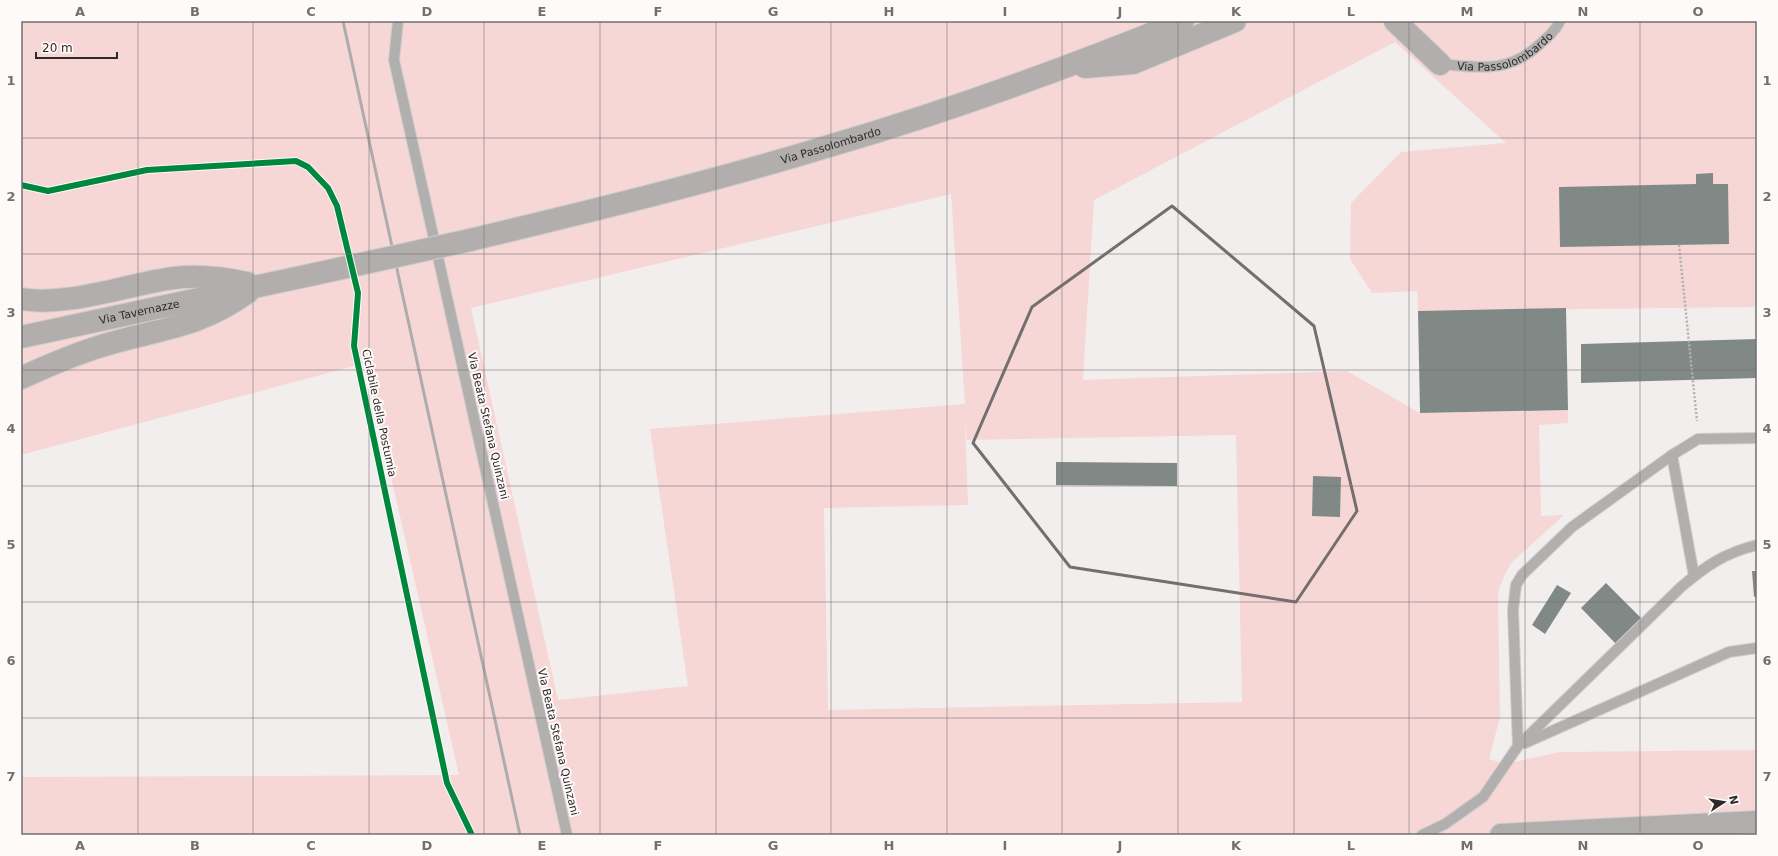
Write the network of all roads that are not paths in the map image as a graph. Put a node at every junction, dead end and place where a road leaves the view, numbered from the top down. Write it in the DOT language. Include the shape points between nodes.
graph roads {
  1 [pos="398,21"];
  2 [pos="1182,21"];
  3 [pos="1235,21"];
  4 [pos="1395,21"];
  5 [pos="1560,21"];
  6 [pos="1440,64"];
  7 [pos="1063,68"];
  8 [pos="258,285"];
  9 [pos="21,299"];
  10 [pos="21,337"];
  11 [pos="21,378"];
  12 [pos="1757,438"];
  13 [pos="1672,455"];
  14 [pos="1757,546"];
  15 [pos="1694,576"];
  16 [pos="1757,648"];
  17 [pos="1518,746"];
  18 [pos="1757,822"];
  19 [pos="567,835"];
  20 [pos="1422,835"];
  21 [pos="1501,835"];
  1 -- 19 [label="lane, Via Beata Stefana Quinzani" via="394,60"];
  2 -- 7 [label="main road, Via Passolombardo"];
  3 -- 7 [label="main road" via="1133,63"];
  4 -- 6 [label="main road"];
  5 -- 6 [label="lane, Via Passolombardo" via="1555,31 1527,56 1504,66"];
  7 -- 8 [label="main road, Via Passolombardo, bridge" via="816,150 644,198 470,240"];
  8 -- 9 [label="main road" via="211,278 174,278 66,298"];
  8 -- 10 [label="main road, Via Tavernazze"];
  8 -- 11 [label="main road" via="208,317 177,328 95,348"];
  12 -- 13 [label="lane" via="1698,439"];
  13 -- 15 [label="lane"];
  13 -- 17 [label="lane" via="1572,527 1522,575 1516,585 1513,610"];
  14 -- 15 [label="lane" via="1723,556"];
  15 -- 17 [label="lane"];
  16 -- 17 [label="lane" via="1729,652"];
  17 -- 20 [label="lane" via="1483,797 1445,824"];
  18 -- 21 [label="highway"];
}
